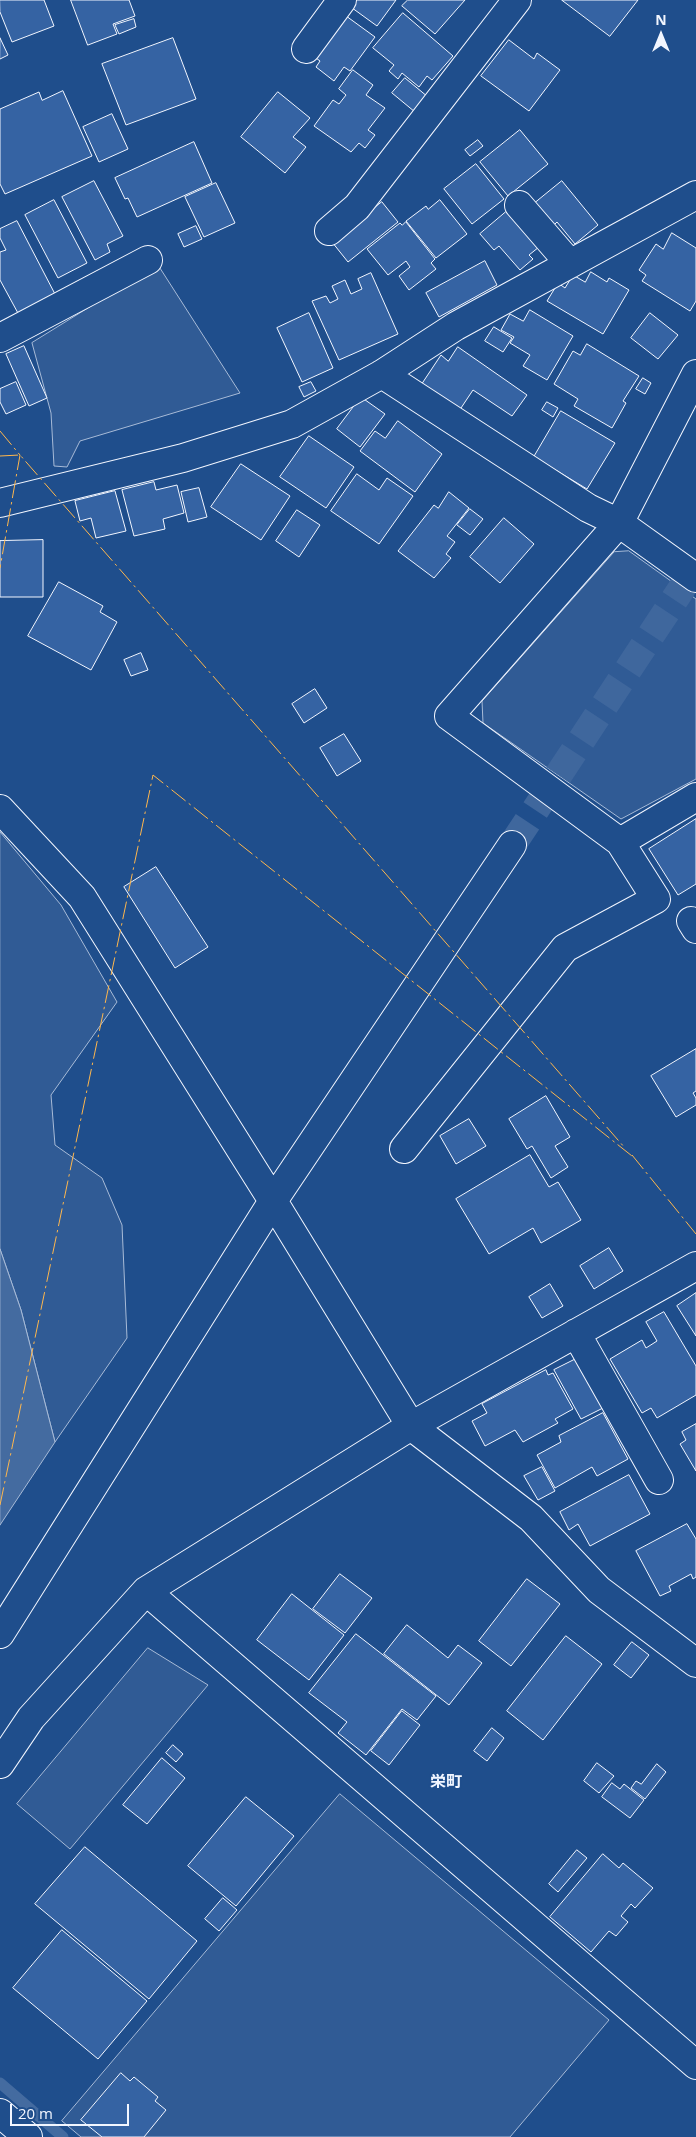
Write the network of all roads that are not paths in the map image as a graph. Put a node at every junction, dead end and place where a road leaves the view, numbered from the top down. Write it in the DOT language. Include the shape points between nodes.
graph roads {
  1 [pos="342,0"];
  2 [pos="517,0"];
  3 [pos="306,49"];
  4 [pos="696,195"];
  5 [pos="518,205"];
  6 [pos="328,230"];
  7 [pos="148,260"];
  8 [pos="570,264"];
  9 [pos="0,338"];
  10 [pos="382,374"];
  11 [pos="696,374"];
  12 [pos="0,503"];
  13 [pos="620,523"];
  14 [pos="696,578"];
  15 [pos="696,798"];
  16 [pos="0,809"];
  17 [pos="620,842"];
  18 [pos="512,845"];
  19 [pos="404,1150"];
  20 [pos="273,1201"];
  21 [pos="696,1266"];
  22 [pos="576,1333"];
  23 [pos="411,1426"];
  24 [pos="659,1480"];
  25 [pos="146,1590"];
  26 [pos="0,1634"];
  27 [pos="696,1663"];
  28 [pos="0,1764"];
  29 [pos="696,2065"];
  30 [pos="0,2113"];
  31 [pos="28,2137"];
  1 -- 3 [label="street"];
  2 -- 6 [label="street" via="357,207"];
  4 -- 8 [label="street"];
  5 -- 8 [label="street"];
  7 -- 9 [label="street"];
  8 -- 10 [label="street" via="456,326"];
  10 -- 12 [label="street" via="292,424 183,458"];
  10 -- 13 [label="street" via="588,508"];
  11 -- 13 [label="street"];
  13 -- 14 [label="street"];
  13 -- 17 [label="street" via="449,716"];
  15 -- 17 [label="street"];
  16 -- 20 [label="street" via="82,897"];
  17 -- 19 [label="street" via="656,899 565,948"];
  18 -- 20 [label="street"];
  20 -- 23 [label="street"];
  20 -- 26 [label="street"];
  21 -- 22 [label="street"];
  22 -- 23 [label="street"];
  22 -- 24 [label="street"];
  23 -- 25 [label="street"];
  23 -- 27 [label="street" via="531,1518 600,1590"];
  25 -- 28 [label="street" via="30,1718"];
  25 -- 29 [label="street"];
  30 -- 31 [label="street"];
}
